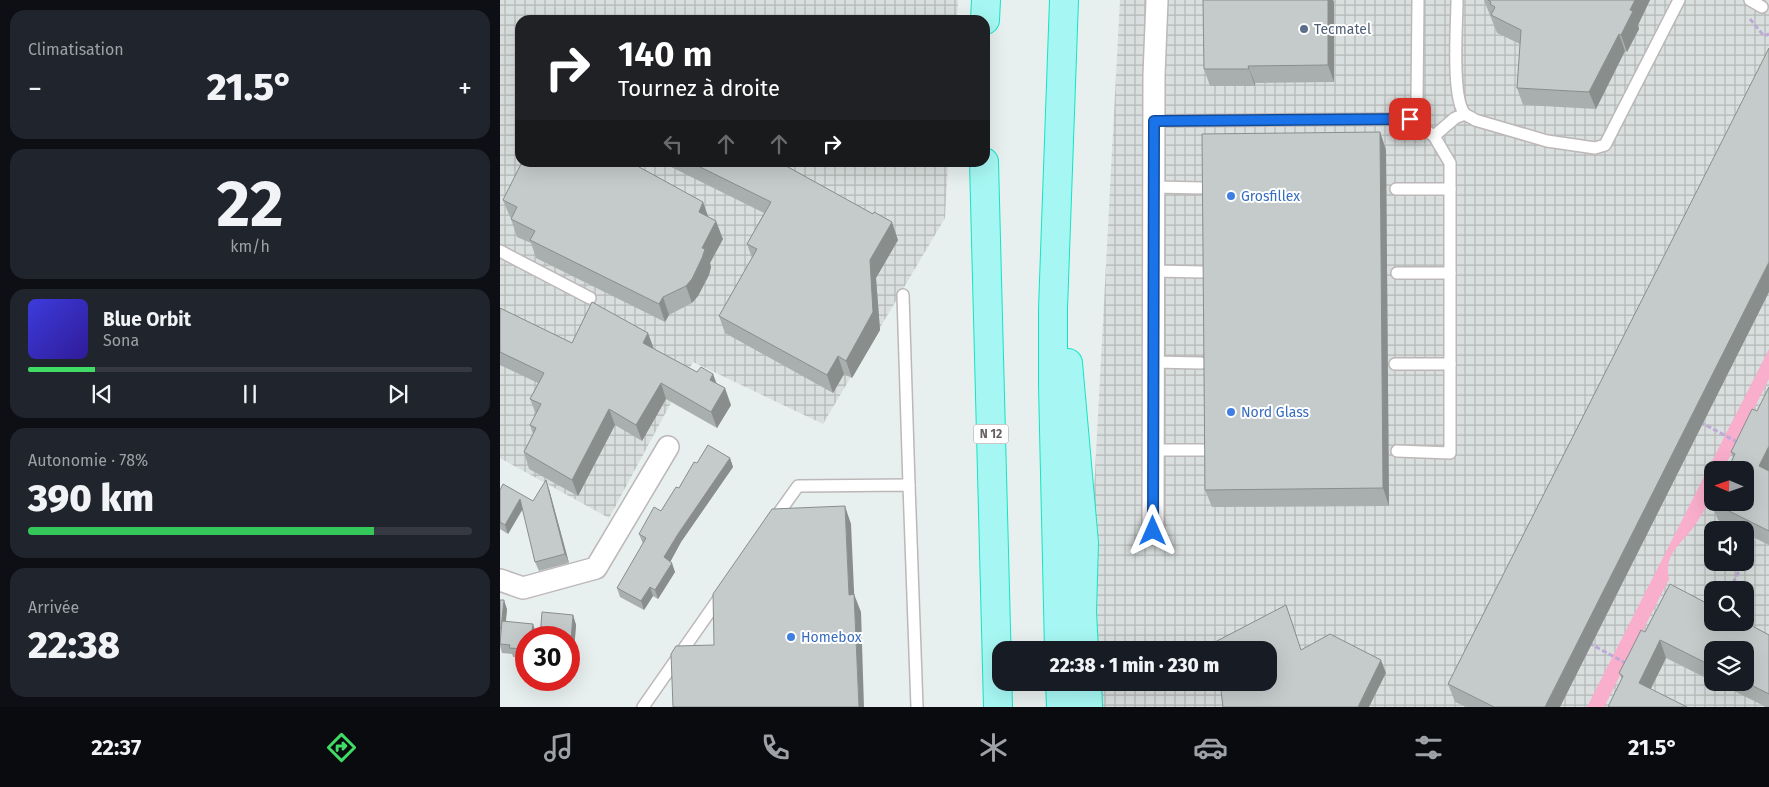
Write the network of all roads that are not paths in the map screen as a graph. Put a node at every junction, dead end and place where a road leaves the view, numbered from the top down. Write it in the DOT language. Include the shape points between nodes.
graph roads {
  1 [pos="986,0"];
  2 [pos="1064,0"];
  3 [pos="1157,0"];
  4 [pos="1418,0"];
  5 [pos="1457,0"];
  6 [pos="1679,0"];
  7 [pos="1750,0"];
  8 [pos="1762,7"];
  9 [pos="985,15"];
  10 [pos="1465,114"];
  11 [pos="1410,119"];
  12 [pos="1154,121"];
  13 [pos="1434,136"];
  14 [pos="984,167"];
  15 [pos="1154,187"];
  16 [pos="1203,188"];
  17 [pos="1396,189"];
  18 [pos="1450,189"];
  19 [pos="500,251"];
  20 [pos="1154,271"];
  21 [pos="1203,272"];
  22 [pos="1450,273"];
  23 [pos="1396,274"];
  24 [pos="903,295"];
  25 [pos="590,298"];
  26 [pos="1053,309"];
  27 [pos="1153,362"];
  28 [pos="1201,362"];
  29 [pos="1395,364"];
  30 [pos="1450,364"];
  31 [pos="668,447"];
  32 [pos="1153,450"];
  33 [pos="1203,450"];
  34 [pos="1397,451"];
  35 [pos="909,485"];
  36 [pos="769,527"];
  37 [pos="1153,531"];
  38 [pos="500,580"];
  39 [pos="729,584"];
  40 [pos="1060,641"];
  41 [pos="1084,641"];
  42 [pos="1060,691"];
  43 [pos="1087,691"];
  44 [pos="998,706"];
  45 [pos="643,707"];
  46 [pos="917,707"];
  47 [pos="1061,707"];
  48 [pos="1088,707"];
  1 -- 9 [label="highway"];
  2 -- 26 [label="highway"];
  3 -- 12 [label="street"];
  4 -- 11 [label="lane" via="1417,100"];
  5 -- 10 [label="lane" via="1456,84"];
  6 -- 10 [label="lane" via="1605,146 1595,148 1547,141 1475,120"];
  7 -- 8 [label="lane"];
  10 -- 13 [label="lane" via="1455,118"];
  11 -- 12 [label="lane"];
  11 -- 13 [label="lane"];
  12 -- 15 [label="street"];
  13 -- 18 [label="lane" via="1450,163"];
  14 -- 44 [label="highway, N 12"];
  15 -- 16 [label="lane"];
  15 -- 20 [label="street"];
  17 -- 18 [label="lane"];
  18 -- 22 [label="lane"];
  19 -- 25 [label="lane"];
  20 -- 21 [label="lane"];
  20 -- 27 [label="street"];
  22 -- 23 [label="lane"];
  22 -- 30 [label="lane"];
  24 -- 35 [label="lane"];
  26 -- 40 [label="highway"];
  26 -- 41 [label="highway" via="1070,373 1084,543"];
  27 -- 28 [label="lane"];
  27 -- 32 [label="street"];
  29 -- 30 [label="lane"];
  30 -- 34 [label="lane" via="1450,453"];
  31 -- 38 [label="street" via="596,568 523,588"];
  32 -- 33 [label="lane"];
  32 -- 37 [label="street"];
  35 -- 36 [label="lane" via="798,486"];
  35 -- 46 [label="lane"];
  39 -- 45 [label="lane"];
  42 -- 47 [label="highway"];
  43 -- 48 [label="highway"];
}
